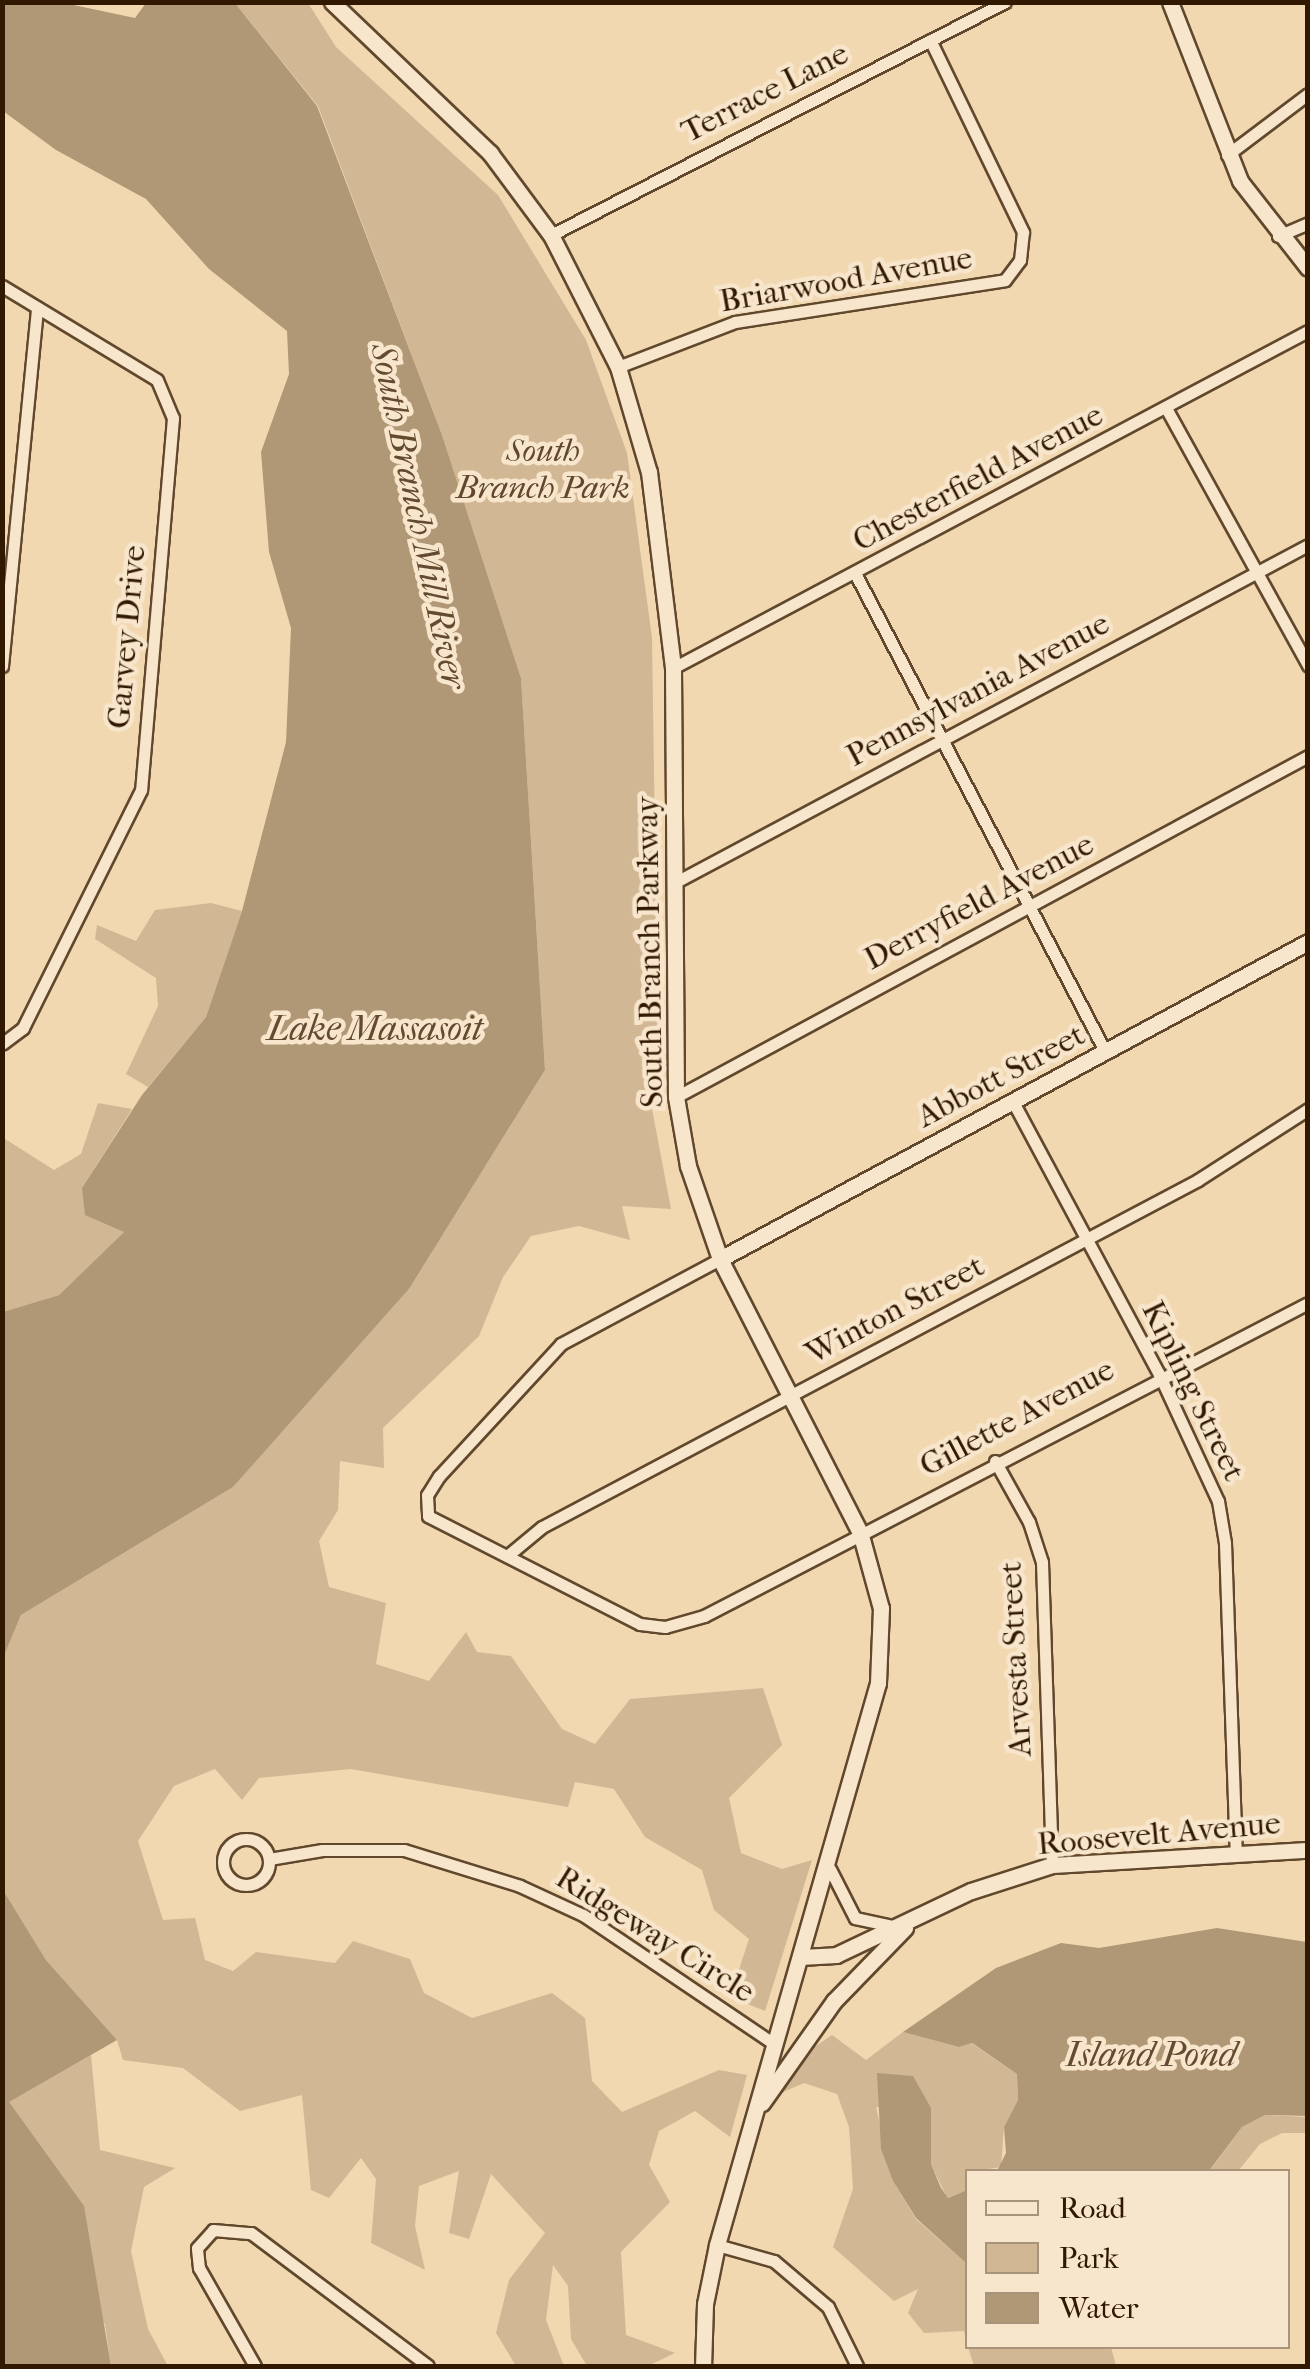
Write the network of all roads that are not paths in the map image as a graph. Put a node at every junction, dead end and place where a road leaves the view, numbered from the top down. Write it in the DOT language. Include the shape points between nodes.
graph roads {
  1 [pos="332,2"];
  2 [pos="1005,2"];
  3 [pos="1170,2"];
  4 [pos="930,40"];
  5 [pos="1308,94"];
  6 [pos="1227,155"];
  7 [pos="1308,223"];
  8 [pos="550,235"];
  9 [pos="1278,236"];
  10 [pos="1308,268"];
  11 [pos="2,286"];
  12 [pos="37,308"];
  13 [pos="1308,332"];
  14 [pos="618,366"];
  15 [pos="1166,408"];
  16 [pos="1308,545"];
  17 [pos="1257,572"];
  18 [pos="856,575"];
  19 [pos="1308,665"];
  20 [pos="2,666"];
  21 [pos="673,668"];
  22 [pos="944,740"];
  23 [pos="1308,756"];
  24 [pos="674,883"];
  25 [pos="1033,904"];
  26 [pos="1308,942"];
  27 [pos="2,1044"];
  28 [pos="1105,1052"];
  29 [pos="676,1097"];
  30 [pos="1012,1100"];
  31 [pos="1308,1109"];
  32 [pos="1084,1240"];
  33 [pos="720,1259"];
  34 [pos="1308,1303"];
  35 [pos="1159,1374"];
  36 [pos="791,1397"];
  37 [pos="995,1460"];
  38 [pos="860,1532"];
  39 [pos="507,1556"];
  40 [pos="1308,1850"];
  41 [pos="1236,1852"];
  42 [pos="269,1859"];
  43 [pos="1052,1865"];
  44 [pos="830,1869"];
  45 [pos="908,1926"];
  46 [pos="800,1957"];
  47 [pos="774,2044"];
  48 [pos="752,2120"];
  49 [pos="716,2244"];
  50 [pos="255,2366"];
  51 [pos="428,2366"];
  52 [pos="703,2366"];
  53 [pos="857,2366"];
  1 -- 8 [label="main road, South Branch Parkway" via="490,154"];
  2 -- 4 [label="street, Terrace Lane"];
  3 -- 6 [label="main road"];
  4 -- 8 [label="street, Terrace Lane"];
  4 -- 14 [label="street, Briarwood Avenue" via="1023,232 1020,260 1004,280 735,322"];
  5 -- 6 [label="street"];
  6 -- 9 [label="main road"];
  7 -- 9 [label="street"];
  8 -- 14 [label="main road, South Branch Parkway"];
  9 -- 10 [label="main road"];
  11 -- 12 [label="street, Garvey Drive"];
  12 -- 20 [label="street"];
  12 -- 27 [label="street, Garvey Drive" via="157,380 171,406 172,433 141,790 23,1028"];
  13 -- 15 [label="street, Chesterfield Avenue"];
  14 -- 21 [label="main road, South Branch Parkway" via="650,472"];
  15 -- 17 [label="street"];
  15 -- 18 [label="street, Chesterfield Avenue"];
  16 -- 17 [label="street, Pennsylvania Avenue"];
  17 -- 19 [label="street"];
  17 -- 22 [label="street, Pennsylvania Avenue"];
  18 -- 21 [label="street, Chesterfield Avenue"];
  18 -- 22 [label="street"];
  21 -- 24 [label="main road, South Branch Parkway"];
  22 -- 24 [label="street, Pennsylvania Avenue"];
  22 -- 25 [label="street"];
  23 -- 25 [label="street, Derryfield Avenue"];
  24 -- 29 [label="main road, South Branch Parkway"];
  25 -- 28 [label="street"];
  25 -- 29 [label="street, Derryfield Avenue"];
  26 -- 28 [label="main road, Abbott Street"];
  28 -- 30 [label="main road, Abbott Street"];
  29 -- 33 [label="main road, South Branch Parkway" via="688,1166"];
  30 -- 32 [label="street, Kipling Street"];
  30 -- 33 [label="main road, Abbott Street"];
  31 -- 32 [label="street, Winton Street" via="1206,1176"];
  32 -- 35 [label="street, Kipling Street"];
  32 -- 36 [label="street, Winton Street"];
  33 -- 36 [label="main road, South Branch Parkway"];
  33 -- 39 [label="street, Gillette Avenue" via="561,1344 439,1476 427,1496 428,1516"];
  34 -- 35 [label="street, Gillette Avenue"];
  35 -- 37 [label="street, Gillette Avenue"];
  35 -- 41 [label="street, Kipling Street" via="1210,1477 1222,1524"];
  36 -- 38 [label="main road, South Branch Parkway"];
  36 -- 39 [label="street, Winton Street" via="542,1527"];
  37 -- 38 [label="street, Gillette Avenue"];
  37 -- 43 [label="street, Arvesta Street" via="1042,1562"];
  38 -- 39 [label="street, Gillette Avenue" via="704,1616 665,1627 640,1624"];
  38 -- 44 [label="main road, South Branch Parkway" via="881,1608 878,1683"];
  40 -- 41 [label="main road, Roosevelt Avenue"];
  41 -- 43 [label="main road, Roosevelt Avenue"];
  42 -- 42 [label="street, Ridgeway Circle" via="254,1885 238,1884 224,1868 228,1848 242,1840 257,1842"];
  42 -- 47 [label="street, Ridgeway Circle" via="322,1850 404,1850 520,1886 583,1915"];
  43 -- 45 [label="main road, Roosevelt Avenue" via="970,1891"];
  44 -- 45 [label="street" via="855,1918"];
  44 -- 46 [label="main road, South Branch Parkway"];
  45 -- 46 [label="main road, Roosevelt Avenue" via="836,1955"];
  45 -- 48 [label="main road, Roosevelt Avenue" via="834,2000"];
  46 -- 47 [label="main road, Roosevelt Avenue"];
  47 -- 48 [label="main road, Roosevelt Avenue"];
  48 -- 49 [label="main road, Roosevelt Avenue"];
  49 -- 52 [label="main road, Roosevelt Avenue" via="704,2304"];
  49 -- 53 [label="street" via="774,2262 828,2307"];
  50 -- 51 [label="street" via="199,2268 196,2248 213,2230 251,2234"];
}
